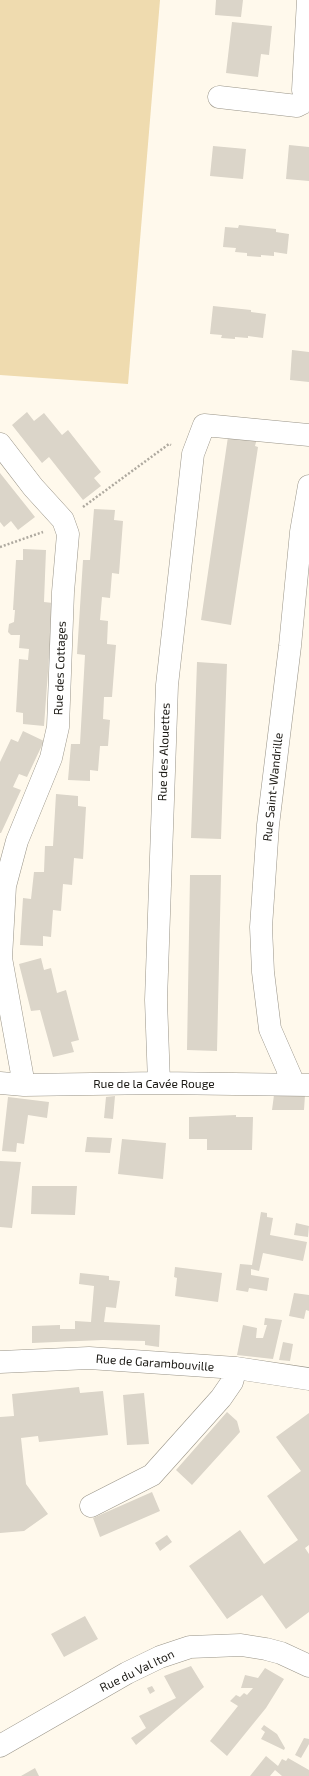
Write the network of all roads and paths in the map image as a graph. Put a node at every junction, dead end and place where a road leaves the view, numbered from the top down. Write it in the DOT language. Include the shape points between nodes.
graph roads {
  1 [pos="308,0"];
  2 [pos="219,97"];
  3 [pos="308,102"];
  4 [pos="309,435"];
  5 [pos="0,444"];
  6 [pos="196,448"];
  7 [pos="309,486"];
  8 [pos="63,520"];
  9 [pos="0,546"];
  10 [pos="2,907"];
  11 [pos="0,1083"];
  12 [pos="159,1083"];
  13 [pos="24,1085"];
  14 [pos="301,1085"];
  15 [pos="0,1362"];
  16 [pos="236,1368"];
  17 [pos="309,1379"];
  18 [pos="91,1506"];
  19 [pos="309,1666"];
  20 [pos="0,1746"];
  1 -- 3 [label="street" via="303,90"];
  2 -- 3 [label="street" via="297,106"];
  4 -- 6 [label="street, Rue des Alouettes" via="204,425"];
  5 -- 8 [label="street, Rue des Cottages" via="33,487"];
  6 -- 8 [label="path" via="169,444"];
  6 -- 12 [label="street, Rue des Alouettes" via="166,684 156,1000"];
  7 -- 14 [label="street, Rue Saint-Wandrille" via="301,532 268,825 261,927 270,1029"];
  8 -- 9 [label="path" via="34,536"];
  8 -- 10 [label="street, Rue des Cottages" via="68,534 58,727 51,758 17,841 4,886"];
  10 -- 13 [label="street, Rue des Cottages" via="1,958"];
  11 -- 13 [label="street, Rue de la Cavée Rouge"];
  12 -- 13 [label="street, Rue de la Cavée Rouge"];
  12 -- 14 [label="street, Rue de la Cavée Rouge"];
  15 -- 16 [label="street, Rue de Garambouville" via="89,1358"];
  16 -- 17 [label="street, Rue de Garambouville"];
  16 -- 18 [label="street" via="232,1382 221,1398 152,1475"];
  19 -- 20 [label="street, Rue du Val Iton" via="281,1653 241,1645 190,1647 160,1657 127,1673"];
}
